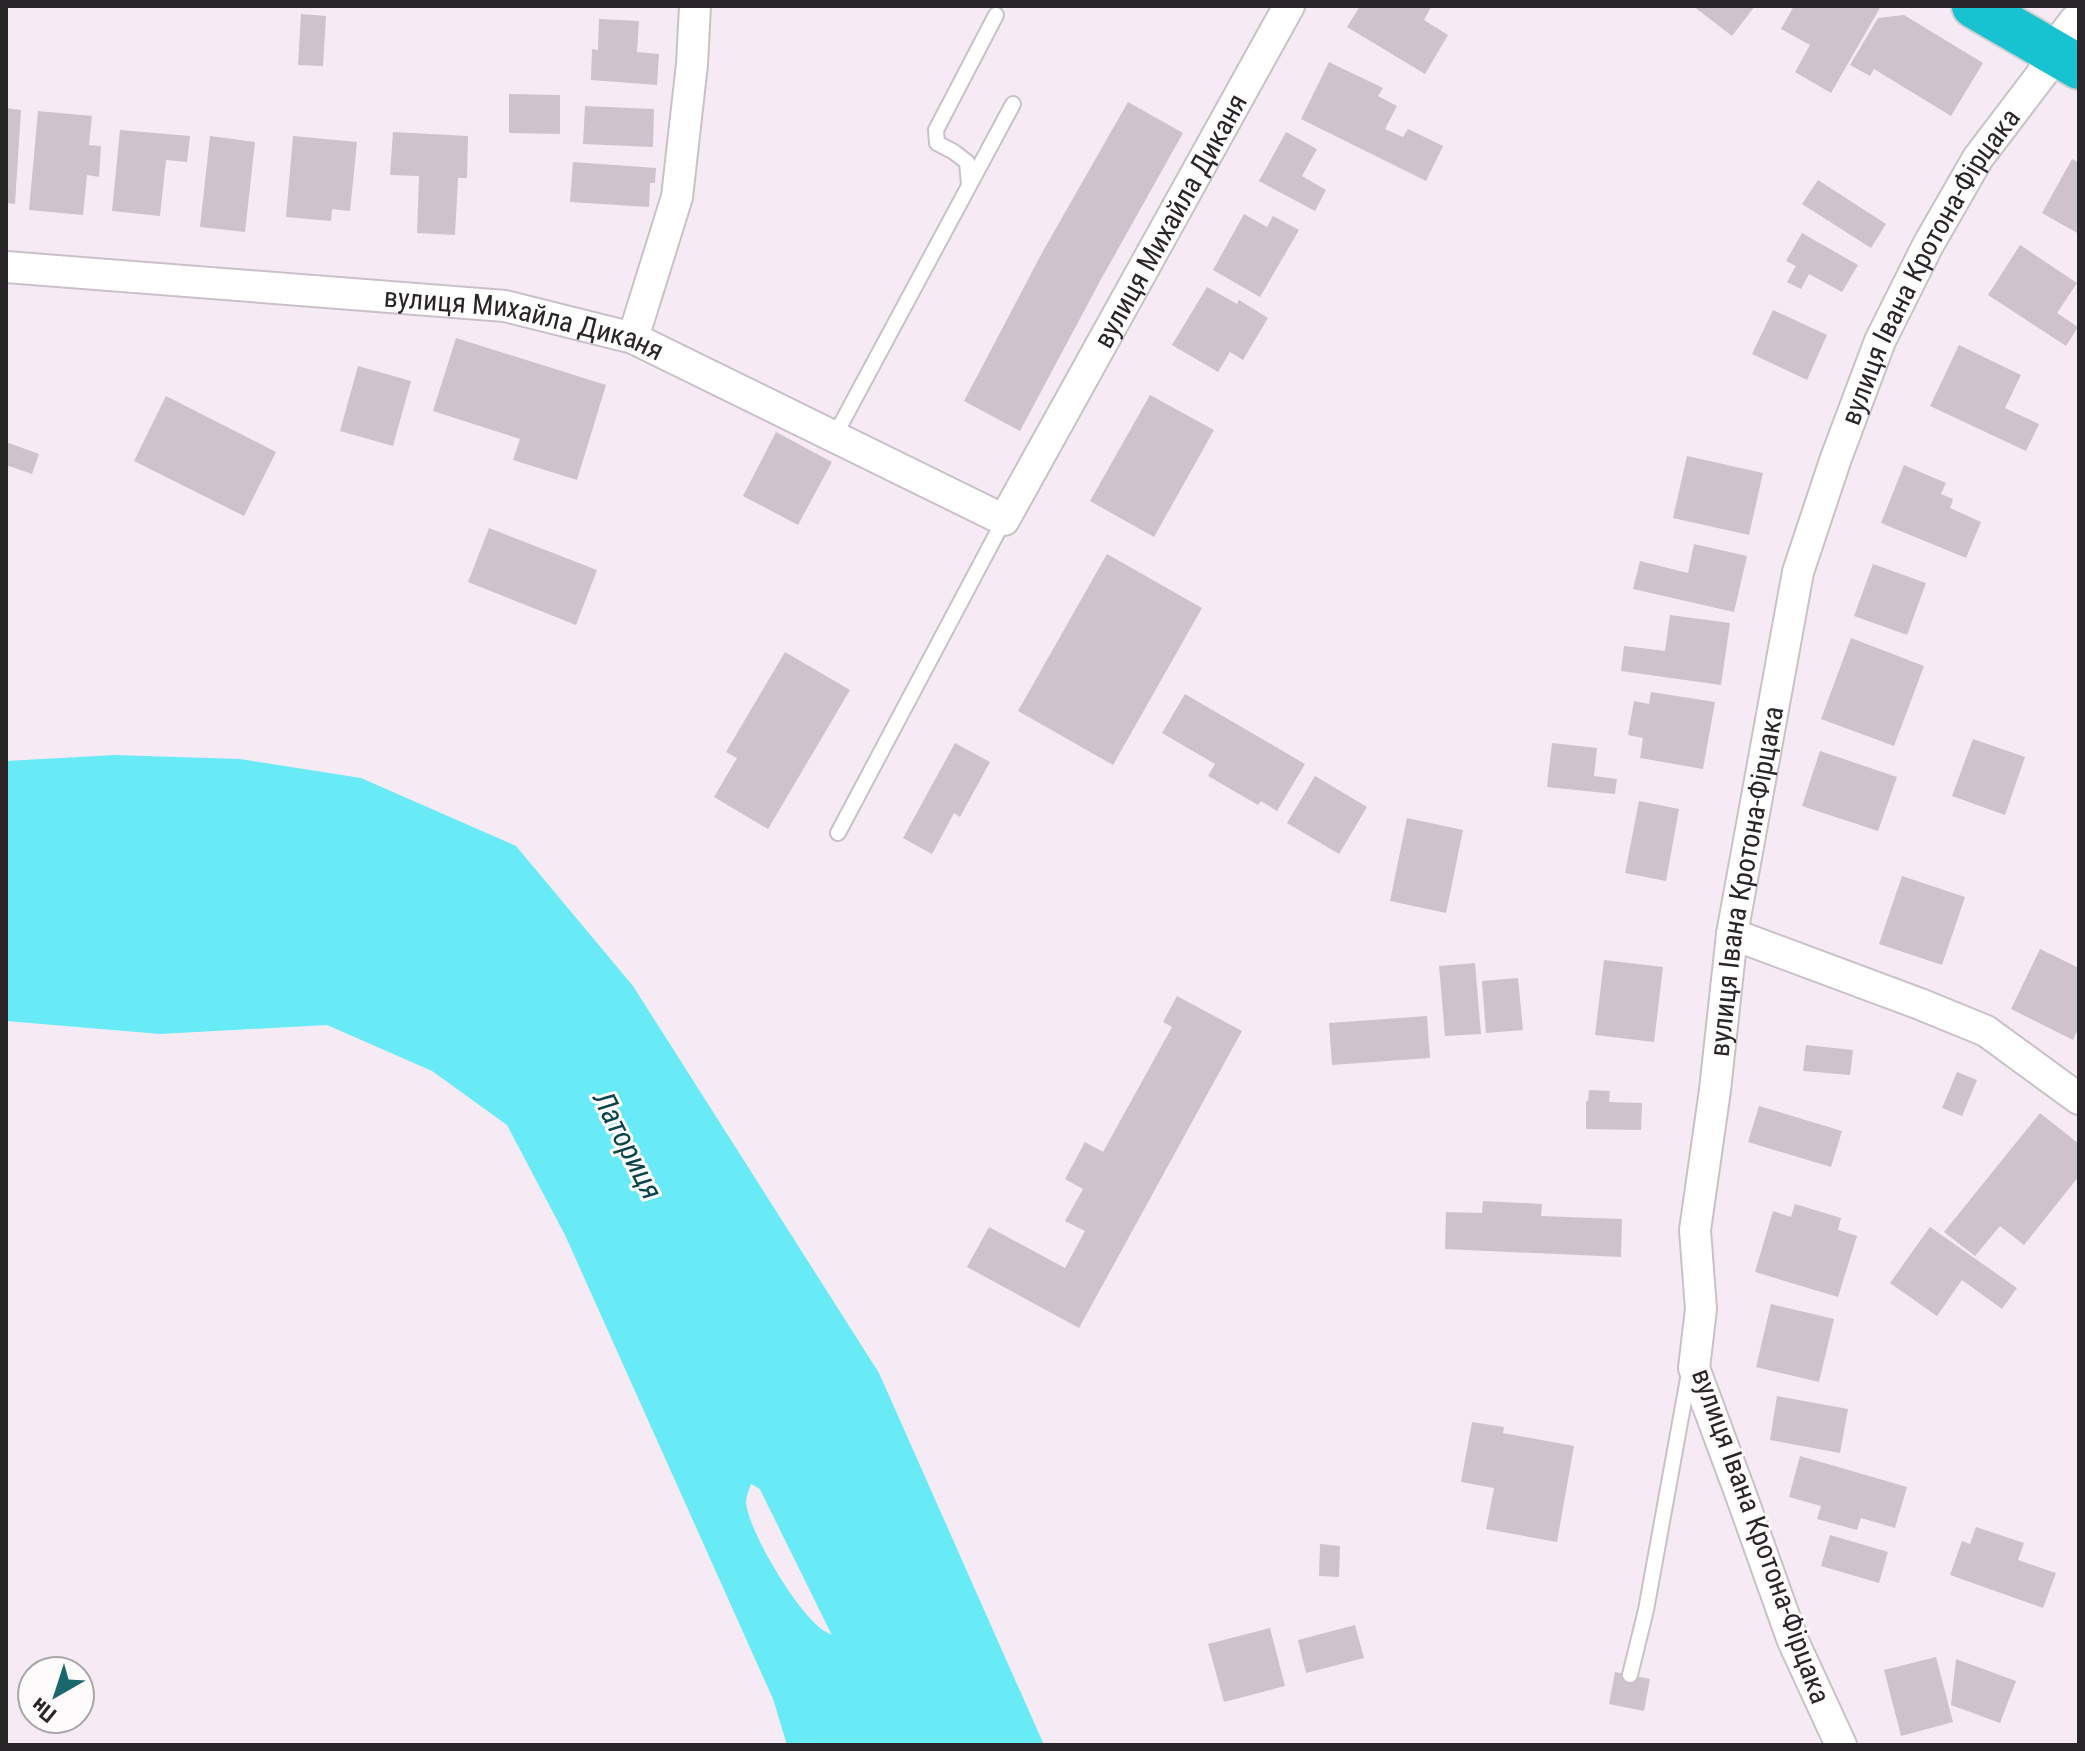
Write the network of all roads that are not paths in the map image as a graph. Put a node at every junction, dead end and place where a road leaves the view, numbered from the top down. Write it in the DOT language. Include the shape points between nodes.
graph roads {
  1 [pos="695,6"];
  2 [pos="1289,6"];
  3 [pos="1974,6"];
  4 [pos="996,15"];
  5 [pos="2072,49"];
  6 [pos="1013,104"];
  7 [pos="969,185"];
  8 [pos="6,267"];
  9 [pos="633,338"];
  10 [pos="834,437"];
  11 [pos="1004,520"];
  12 [pos="838,833"];
  13 [pos="1732,934"];
  14 [pos="2079,1099"];
  15 [pos="1701,1309"];
  16 [pos="1630,1675"];
  17 [pos="1841,1745"];
  1 -- 9 [label="street" via="677,197"];
  2 -- 11 [label="street, вулиця Михайла Диканя"];
  3 -- 5 [label="highway"];
  4 -- 7 [label="lane" via="936,130 937,143 967,162"];
  5 -- 13 [label="street, вулиця Івана Кротона-Фірцака" via="1978,158 1880,341 1798,572"];
  6 -- 7 [label="lane"];
  7 -- 10 [label="lane"];
  8 -- 9 [label="street, вулиця Михайла Диканя" via="505,306"];
  9 -- 10 [label="street, вулиця Михайла Диканя"];
  10 -- 11 [label="street, вулиця Михайла Диканя"];
  11 -- 12 [label="lane, вулиця Михайла Диканя"];
  13 -- 14 [label="street" via="1986,1031"];
  13 -- 15 [label="street, вулиця Івана Кротона-Фірцака" via="1695,1230"];
  15 -- 16 [label="lane"];
  15 -- 17 [label="street, вулиця Івана Кротона-Фірцака" via="1694,1368 1793,1641"];
}
